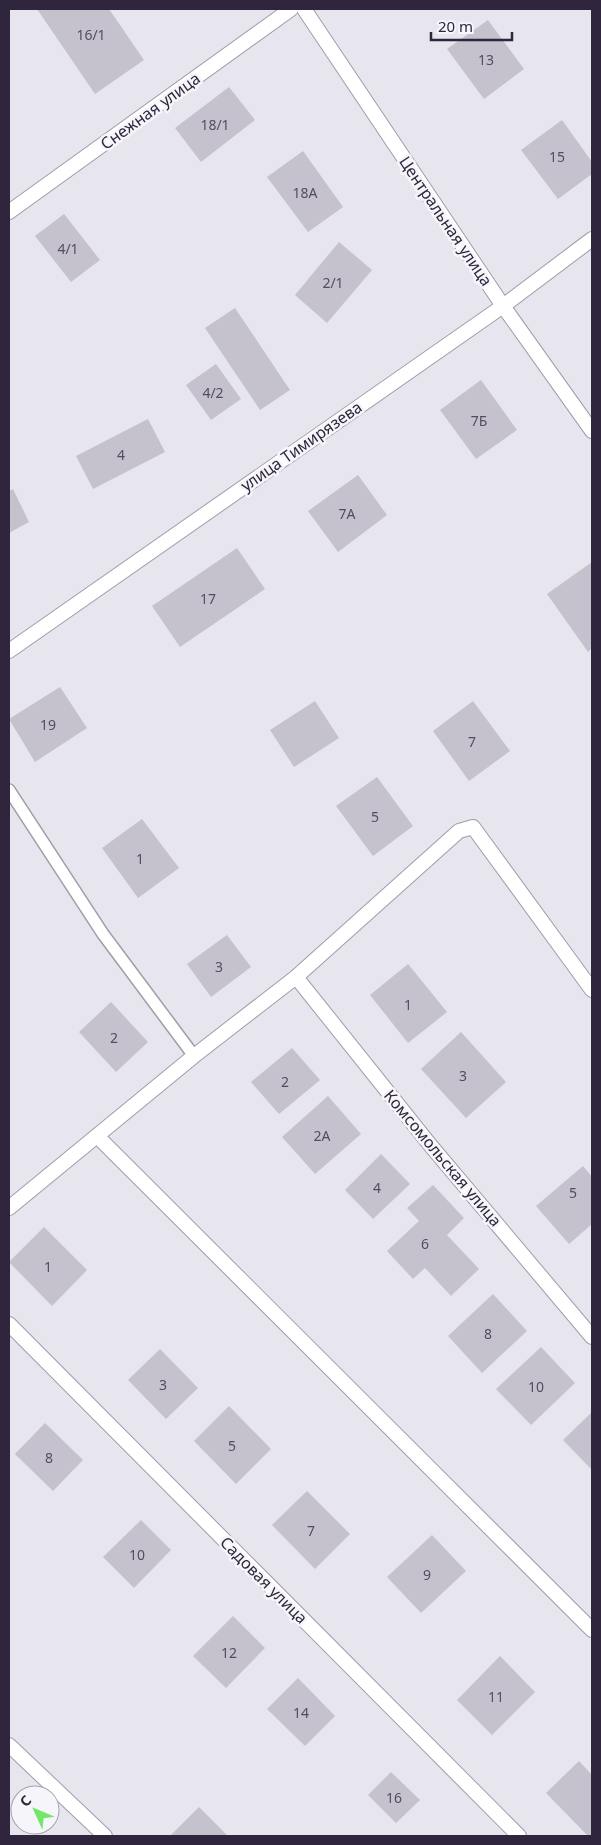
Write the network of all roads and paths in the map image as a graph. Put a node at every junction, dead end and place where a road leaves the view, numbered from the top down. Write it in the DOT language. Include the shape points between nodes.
graph roads {
  1 [pos="291,9"];
  2 [pos="304,9"];
  3 [pos="9,212"];
  4 [pos="592,239"];
  5 [pos="503,306"];
  6 [pos="592,431"];
  7 [pos="9,651"];
  8 [pos="9,790"];
  9 [pos="296,977"];
  10 [pos="592,990"];
  11 [pos="194,1056"];
  12 [pos="97,1136"];
  13 [pos="9,1208"];
  14 [pos="9,1324"];
  15 [pos="592,1337"];
  16 [pos="592,1630"];
  17 [pos="9,1745"];
  18 [pos="105,1836"];
  19 [pos="519,1836"];
  1 -- 3 [label="street, Снежная улица"];
  2 -- 5 [label="street, Центральная улица"];
  4 -- 5 [label="street, улица Тимирязева"];
  5 -- 6 [label="street, Центральная улица"];
  5 -- 7 [label="street, улица Тимирязева"];
  8 -- 11 [label="lane" via="103,934"];
  9 -- 10 [label="street" via="459,831 473,827"];
  9 -- 11 [label="street"];
  9 -- 15 [label="street, Комсомольская улица" via="431,1146"];
  11 -- 12 [label="street"];
  12 -- 13 [label="street"];
  12 -- 16 [label="street"];
  14 -- 19 [label="street, Садовая улица"];
  17 -- 18 [label="street"];
}
